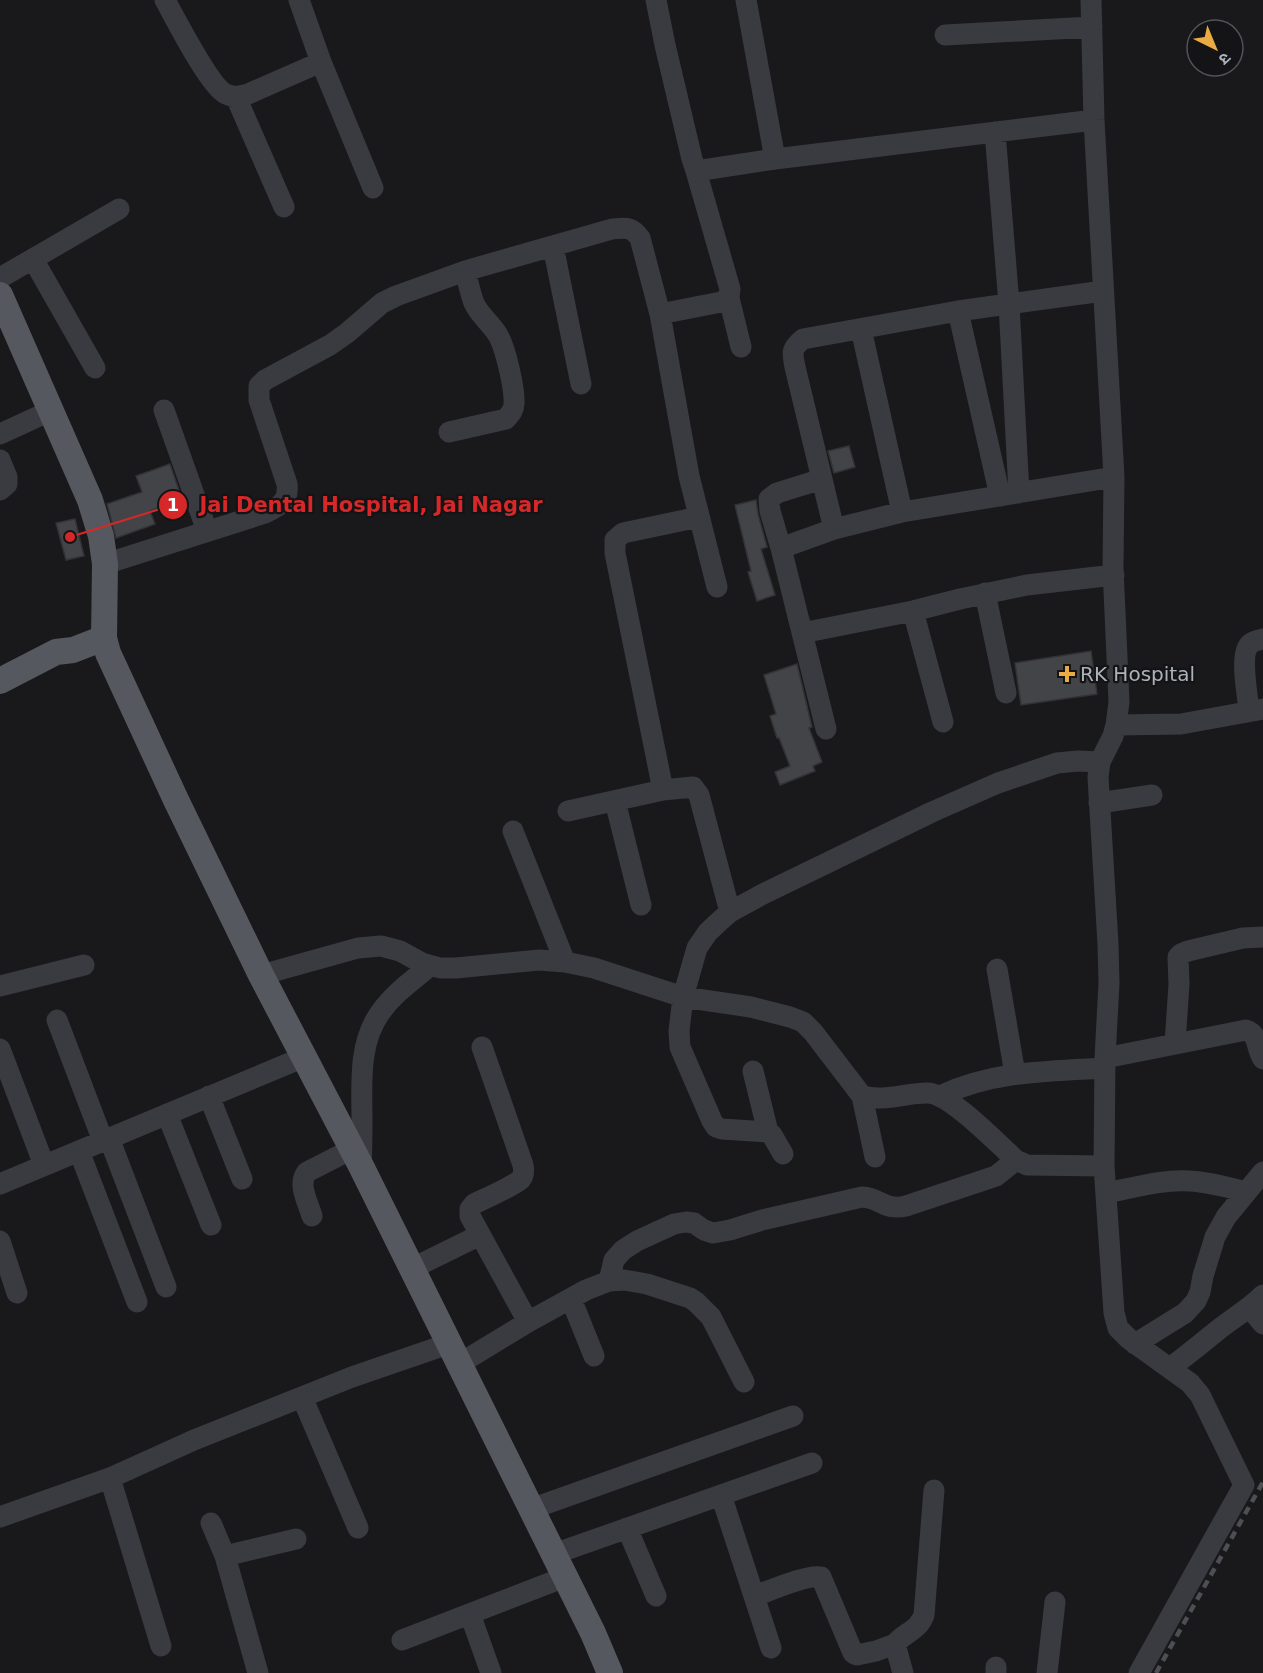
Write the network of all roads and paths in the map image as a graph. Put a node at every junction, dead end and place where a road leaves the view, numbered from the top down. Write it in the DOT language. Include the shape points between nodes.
graph roads {
  1 [pos="165,0"];
  2 [pos="299,0"];
  3 [pos="656,0"];
  4 [pos="746,0"];
  5 [pos="1091,0"];
  6 [pos="1092,27"];
  7 [pos="945,35"];
  8 [pos="321,62"];
  9 [pos="236,97"];
  10 [pos="1094,120"];
  11 [pos="995,132"];
  12 [pos="775,159"];
  13 [pos="696,171"];
  14 [pos="373,188"];
  15 [pos="284,207"];
  16 [pos="119,209"];
  17 [pos="553,246"];
  18 [pos="33,259"];
  19 [pos="465,271"];
  20 [pos="0,278"];
  21 [pos="1103,291"];
  22 [pos="0,295"];
  23 [pos="729,298"];
  24 [pos="1009,304"];
  25 [pos="958,311"];
  26 [pos="660,314"];
  27 [pos="861,329"];
  28 [pos="741,347"];
  29 [pos="95,368"];
  30 [pos="580,384"];
  31 [pos="164,410"];
  32 [pos="50,411"];
  33 [pos="449,432"];
  34 [pos="0,434"];
  35 [pos="0,460"];
  36 [pos="1114,477"];
  37 [pos="822,479"];
  38 [pos="0,490"];
  39 [pos="1009,495"];
  40 [pos="902,512"];
  41 [pos="699,517"];
  42 [pos="834,529"];
  43 [pos="207,531"];
  44 [pos="781,548"];
  45 [pos="105,564"];
  46 [pos="1114,575"];
  47 [pos="717,587"];
  48 [pos="985,593"];
  49 [pos="913,611"];
  50 [pos="802,633"];
  51 [pos="104,638"];
  52 [pos="1263,639"];
  53 [pos="0,681"];
  54 [pos="1006,693"];
  55 [pos="1256,710"];
  56 [pos="943,722"];
  57 [pos="1116,725"];
  58 [pos="826,729"];
  59 [pos="1100,762"];
  60 [pos="663,790"];
  61 [pos="1152,795"];
  62 [pos="615,801"];
  63 [pos="1099,804"];
  64 [pos="568,812"];
  65 [pos="513,831"];
  66 [pos="641,905"];
  67 [pos="730,912"];
  68 [pos="1263,937"];
  69 [pos="565,962"];
  70 [pos="84,965"];
  71 [pos="430,966"];
  72 [pos="997,969"];
  73 [pos="261,975"];
  74 [pos="0,987"];
  75 [pos="683,997"];
  76 [pos="57,1020"];
  77 [pos="1175,1044"];
  78 [pos="482,1047"];
  79 [pos="0,1049"];
  80 [pos="304,1057"];
  81 [pos="1263,1059"];
  82 [pos="1105,1063"];
  83 [pos="753,1071"];
  84 [pos="1015,1074"];
  85 [pos="209,1096"];
  86 [pos="862,1096"];
  87 [pos="940,1096"];
  88 [pos="167,1114"];
  89 [pos="768,1132"];
  90 [pos="106,1140"];
  91 [pos="79,1151"];
  92 [pos="783,1154"];
  93 [pos="356,1157"];
  94 [pos="875,1157"];
  95 [pos="1016,1160"];
  96 [pos="44,1166"];
  97 [pos="1104,1166"];
  98 [pos="1263,1172"];
  99 [pos="242,1179"];
  100 [pos="0,1184"];
  101 [pos="1246,1192"];
  102 [pos="1106,1193"];
  103 [pos="312,1216"];
  104 [pos="211,1225"];
  105 [pos="480,1235"];
  106 [pos="0,1241"];
  107 [pos="411,1269"];
  108 [pos="609,1281"];
  109 [pos="166,1287"];
  110 [pos="17,1293"];
  111 [pos="571,1299"];
  112 [pos="136,1302"];
  113 [pos="1259,1309"];
  114 [pos="528,1322"];
  115 [pos="1135,1344"];
  116 [pos="453,1354"];
  117 [pos="594,1356"];
  118 [pos="1170,1368"];
  119 [pos="744,1382"];
  120 [pos="302,1397"];
  121 [pos="793,1416"];
  122 [pos="812,1463"];
  123 [pos="110,1478"];
  124 [pos="934,1490"];
  125 [pos="721,1495"];
  126 [pos="531,1509"];
  127 [pos="0,1517"];
  128 [pos="211,1523"];
  129 [pos="358,1528"];
  130 [pos="627,1528"];
  131 [pos="296,1539"];
  132 [pos="554,1554"];
  133 [pos="225,1556"];
  134 [pos="565,1577"];
  135 [pos="656,1596"];
  136 [pos="755,1596"];
  137 [pos="1055,1602"];
  138 [pos="470,1614"];
  139 [pos="402,1640"];
  140 [pos="895,1644"];
  141 [pos="161,1646"];
  142 [pos="771,1648"];
  143 [pos="258,1673"];
  144 [pos="491,1673"];
  145 [pos="610,1673"];
  146 [pos="903,1673"];
  147 [pos="1047,1673"];
  148 [pos="1139,1673"];
  1 -- 9 [label="street" via="212,82 224,94"];
  2 -- 8 [label="street"];
  3 -- 13 [label="street"];
  4 -- 12 [label="street"];
  5 -- 6 [label="street"];
  6 -- 7 [label="street"];
  6 -- 10 [label="street"];
  8 -- 9 [label="street"];
  8 -- 14 [label="street"];
  9 -- 15 [label="street"];
  10 -- 11 [label="street"];
  10 -- 21 [label="street"];
  11 -- 12 [label="street"];
  11 -- 24 [label="street"];
  12 -- 13 [label="street"];
  13 -- 23 [label="street" via="730,289"];
  16 -- 18 [label="street"];
  17 -- 19 [label="street"];
  17 -- 26 [label="street" via="612,229 635,231"];
  17 -- 30 [label="street"];
  18 -- 20 [label="street"];
  18 -- 29 [label="street"];
  19 -- 33 [label="street" via="473,301 502,343 514,406 506,419"];
  19 -- 43 [label="street" via="382,303 330,345 259,386 259,400 288,494 285,501 265,513"];
  21 -- 24 [label="street"];
  21 -- 36 [label="street"];
  22 -- 32 [label="main road"];
  23 -- 26 [label="street"];
  23 -- 28 [label="street"];
  24 -- 25 [label="street"];
  24 -- 39 [label="street"];
  25 -- 27 [label="street"];
  25 -- 39 [label="street"];
  26 -- 41 [label="street"];
  27 -- 37 [label="street" via="803,339 793,353"];
  27 -- 40 [label="street"];
  31 -- 43 [label="street"];
  32 -- 34 [label="street"];
  32 -- 45 [label="main road" via="90,500"];
  35 -- 38 [label="street" via="7,477 7,484"];
  36 -- 39 [label="street"];
  36 -- 46 [label="street"];
  37 -- 42 [label="street"];
  37 -- 44 [label="street" via="777,493 770,499"];
  39 -- 40 [label="street"];
  40 -- 42 [label="street"];
  41 -- 47 [label="street"];
  41 -- 60 [label="street" via="623,533 615,540"];
  42 -- 44 [label="street"];
  43 -- 45 [label="street"];
  44 -- 50 [label="street"];
  45 -- 51 [label="main road"];
  46 -- 48 [label="street"];
  46 -- 57 [label="street" via="1119,702"];
  48 -- 49 [label="street"];
  48 -- 54 [label="street"];
  49 -- 50 [label="street"];
  49 -- 56 [label="street"];
  50 -- 58 [label="street"];
  51 -- 53 [label="main road" via="56,652"];
  51 -- 73 [label="main road" via="137,718"];
  52 -- 55 [label="street" via="1248,645 1244,656"];
  55 -- 57 [label="street" via="1181,724"];
  57 -- 59 [label="street"];
  59 -- 63 [label="street"];
  59 -- 67 [label="street" via="1056,763 998,783 889,832"];
  60 -- 62 [label="street"];
  60 -- 67 [label="street" via="693,787 699,795"];
  61 -- 63 [label="street"];
  62 -- 64 [label="street"];
  62 -- 66 [label="street"];
  63 -- 82 [label="street" via="1109,982"];
  65 -- 69 [label="street"];
  67 -- 75 [label="street" via="697,948"];
  68 -- 77 [label="street" via="1243,938 1178,957"];
  69 -- 71 [label="street"];
  69 -- 75 [label="street"];
  70 -- 74 [label="street"];
  71 -- 73 [label="street" via="381,946 358,948"];
  71 -- 93 [label="street" via="379,1014 364,1051 362,1144"];
  72 -- 84 [label="street"];
  73 -- 80 [label="main road"];
  75 -- 86 [label="street" via="751,1007 803,1022"];
  75 -- 89 [label="street" via="680,1047 712,1121 722,1129"];
  76 -- 90 [label="street"];
  77 -- 81 [label="street" via="1246,1030 1254,1036"];
  77 -- 82 [label="street"];
  78 -- 105 [label="street" via="524,1172 522,1178 470,1209"];
  79 -- 96 [label="street"];
  80 -- 85 [label="street"];
  80 -- 93 [label="main road"];
  82 -- 84 [label="street"];
  82 -- 97 [label="street"];
  83 -- 89 [label="street"];
  84 -- 87 [label="street" via="956,1088"];
  85 -- 88 [label="street"];
  85 -- 99 [label="street"];
  86 -- 87 [label="street"];
  86 -- 94 [label="street"];
  87 -- 95 [label="street"];
  88 -- 90 [label="street"];
  88 -- 104 [label="street"];
  89 -- 92 [label="street"];
  90 -- 91 [label="street"];
  90 -- 109 [label="street"];
  91 -- 96 [label="street"];
  91 -- 112 [label="street"];
  93 -- 103 [label="street" via="307,1172 303,1177"];
  93 -- 107 [label="main road"];
  95 -- 97 [label="street" via="1027,1165"];
  95 -- 108 [label="street" via="996,1176 896,1209 862,1197 713,1233 694,1222 674,1224 623,1250 614,1260"];
  96 -- 100 [label="street"];
  97 -- 102 [label="street"];
  98 -- 101 [label="street"];
  101 -- 102 [label="street" via="1188,1181"];
  101 -- 115 [label="street" via="1215,1237 1196,1301 1185,1313"];
  102 -- 115 [label="street" via="1114,1314 1118,1328"];
  105 -- 107 [label="street"];
  105 -- 114 [label="street"];
  106 -- 110 [label="street"];
  107 -- 116 [label="main road"];
  108 -- 111 [label="street"];
  108 -- 119 [label="street" via="647,1284 696,1302 711,1317"];
  111 -- 114 [label="street"];
  111 -- 117 [label="street"];
  113 -- 118 [label="street" via="1219,1329"];
  114 -- 116 [label="street"];
  115 -- 118 [label="street"];
  116 -- 120 [label="street" via="352,1377"];
  116 -- 126 [label="main road"];
  118 -- 148 [label="street" via="1200,1395 1244,1485"];
  120 -- 123 [label="street"];
  120 -- 129 [label="street"];
  121 -- 126 [label="street"];
  122 -- 125 [label="street"];
  123 -- 127 [label="street"];
  123 -- 141 [label="street"];
  124 -- 140 [label="street" via="924,1616 921,1624"];
  125 -- 130 [label="street"];
  125 -- 136 [label="street"];
  126 -- 132 [label="main road"];
  128 -- 133 [label="street"];
  130 -- 132 [label="street"];
  130 -- 135 [label="street"];
  131 -- 133 [label="street"];
  132 -- 134 [label="main road"];
  133 -- 143 [label="street"];
  134 -- 138 [label="street"];
  134 -- 145 [label="main road"];
  136 -- 140 [label="street" via="806,1578 821,1577 853,1653 864,1654"];
  136 -- 142 [label="street"];
  137 -- 147 [label="street"];
  138 -- 139 [label="street"];
  138 -- 144 [label="street"];
  140 -- 146 [label="street"];
}
